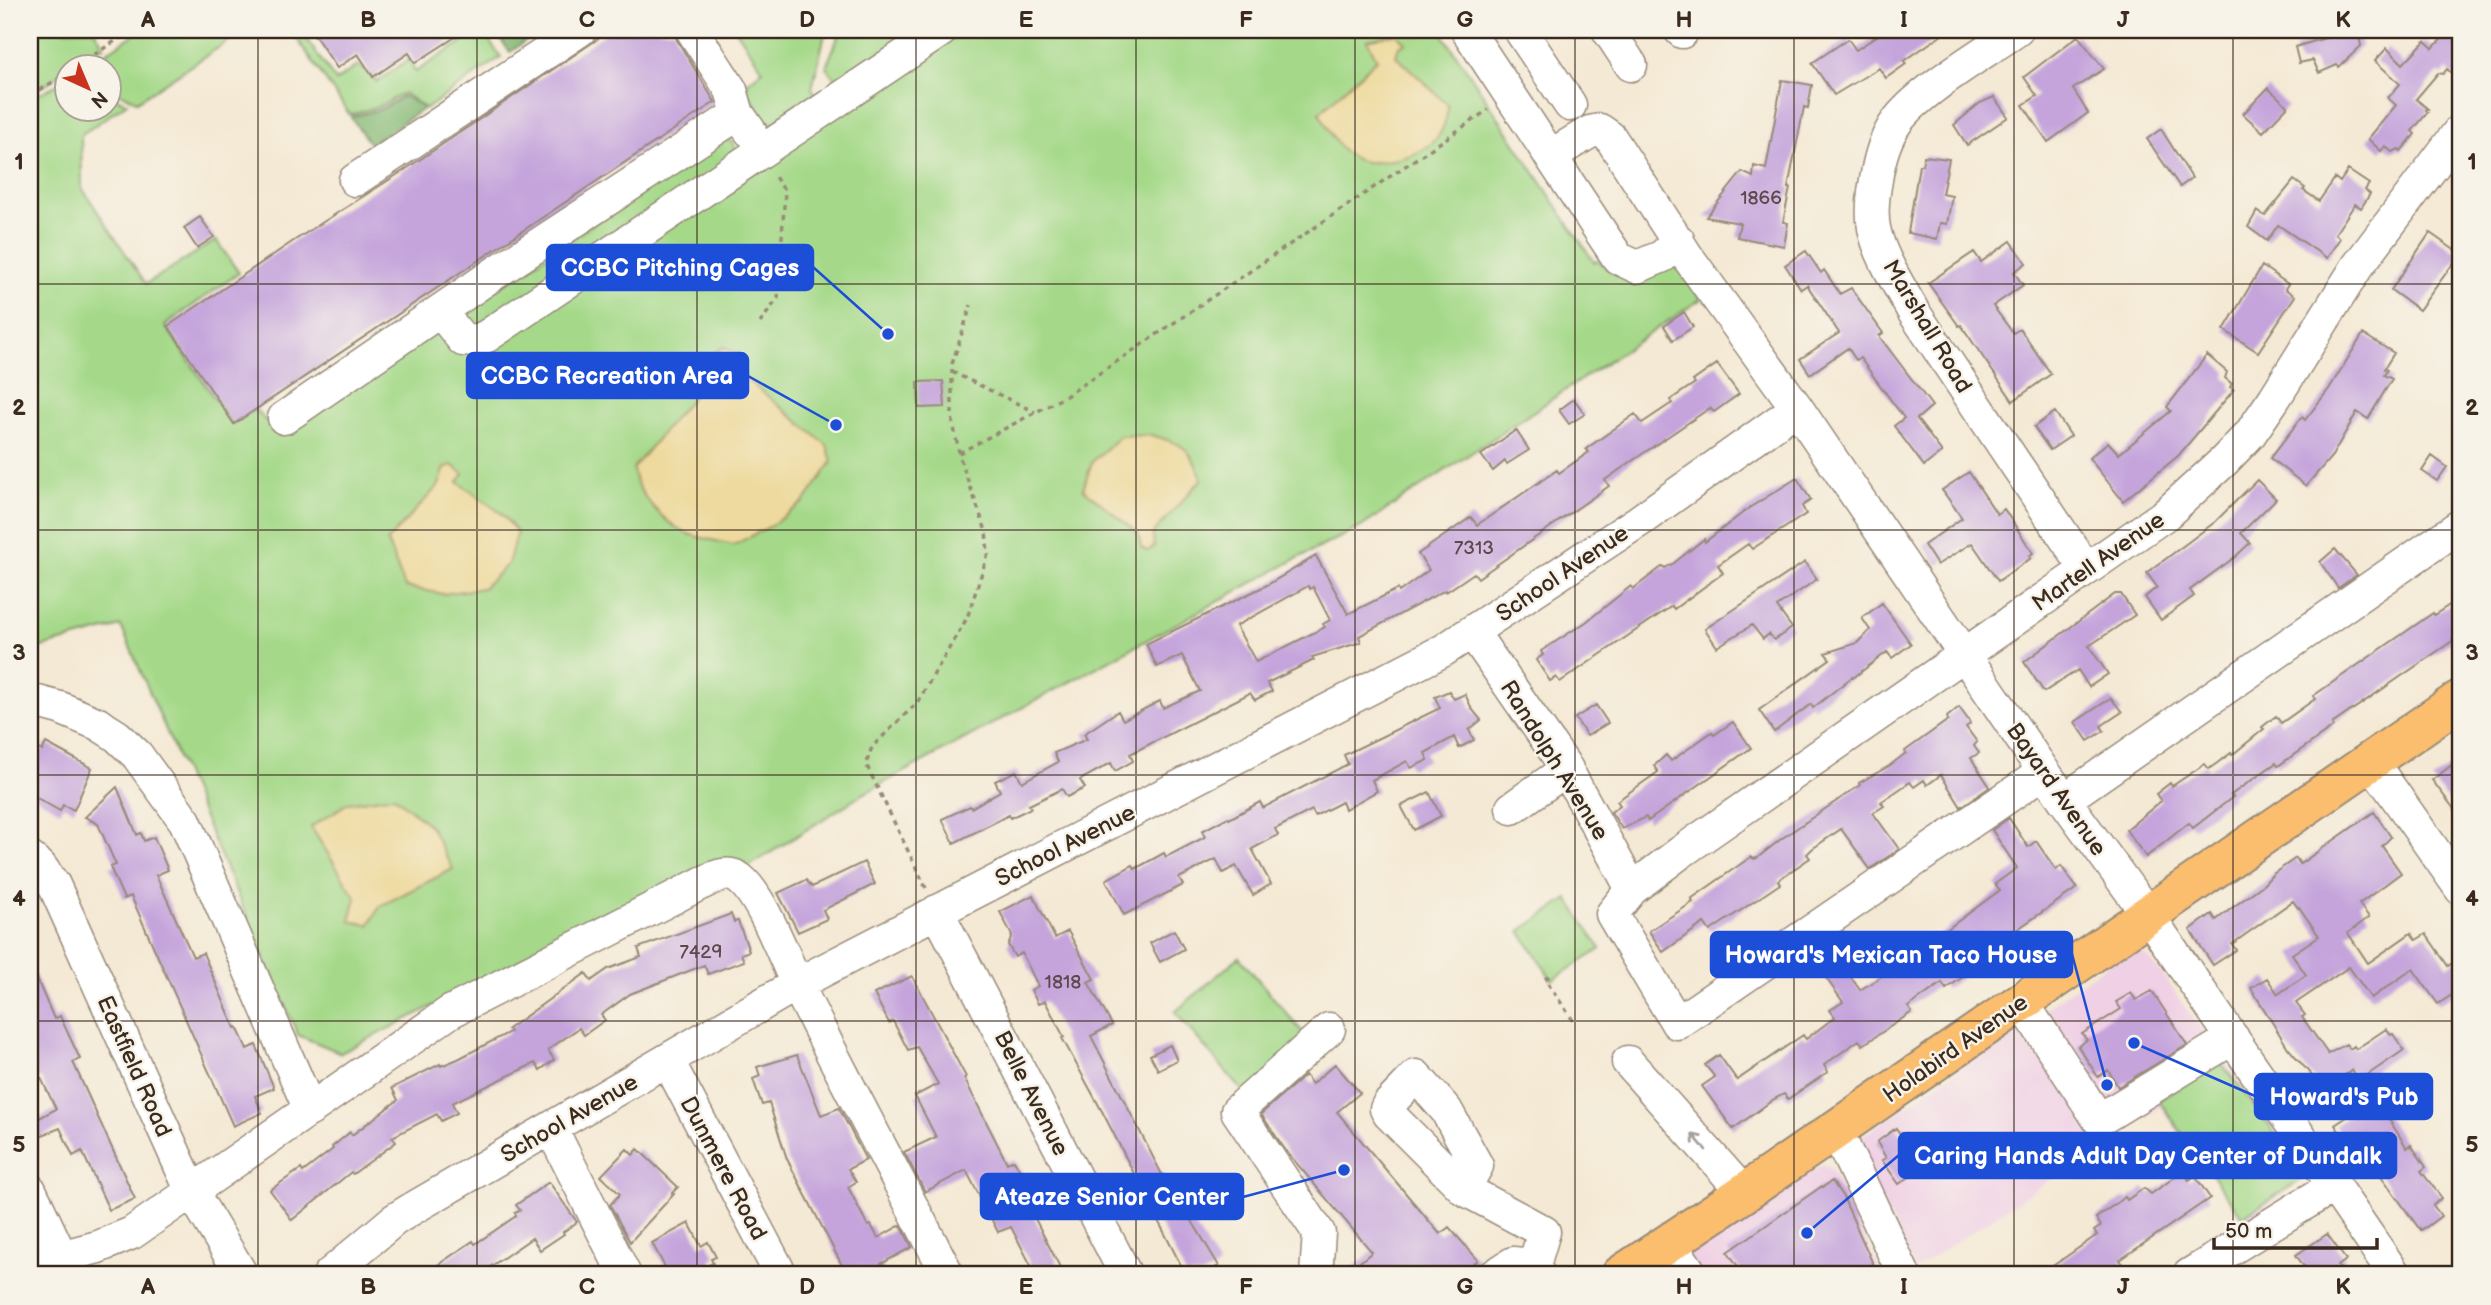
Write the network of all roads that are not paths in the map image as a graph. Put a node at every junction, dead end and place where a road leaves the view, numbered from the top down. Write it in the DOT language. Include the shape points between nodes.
graph roads {
  1 [pos="580,30"];
  2 [pos="692,30"];
  3 [pos="942,30"];
  4 [pos="1467,30"];
  5 [pos="1520,30"];
  6 [pos="1608,30"];
  7 [pos="2017,30"];
  8 [pos="1631,65"];
  9 [pos="1570,105"];
  10 [pos="738,114"];
  11 [pos="2461,129"];
  12 [pos="761,150"];
  13 [pos="1550,156"];
  14 [pos="355,180"];
  15 [pos="1678,240"];
  16 [pos="440,311"];
  17 [pos="1797,408"];
  18 [pos="284,418"];
  19 [pos="2461,525"];
  20 [pos="2086,569"];
  21 [pos="1473,633"];
  22 [pos="1965,654"];
  23 [pos="2461,699"];
  24 [pos="30,700"];
  25 [pos="2371,761"];
  26 [pos="1567,769"];
  27 [pos="2044,772"];
  28 [pos="2064,800"];
  29 [pos="1513,808"];
  30 [pos="30,858"];
  31 [pos="1632,889"];
  32 [pos="2461,890"];
  33 [pos="937,911"];
  34 [pos="2148,915"];
  35 [pos="797,984"];
  36 [pos="2022,1002"];
  37 [pos="1329,1028"];
  38 [pos="2233,1038"];
  39 [pos="668,1061"];
  40 [pos="1628,1062"];
  41 [pos="310,1110"];
  42 [pos="551,1128"];
  43 [pos="1836,1130"];
  44 [pos="2335,1185"];
  45 [pos="1464,1189"];
  46 [pos="30,1191"];
  47 [pos="192,1192"];
  48 [pos="1744,1194"];
  49 [pos="1670,1243"];
  50 [pos="61,1256"];
  51 [pos="30,1265"];
  52 [pos="1536,1270"];
  53 [pos="619,1273"];
  54 [pos="242,1275"];
  55 [pos="329,1275"];
  56 [pos="780,1275"];
  57 [pos="948,1275"];
  58 [pos="1126,1275"];
  59 [pos="1316,1275"];
  60 [pos="1495,1275"];
  61 [pos="1621,1275"];
  62 [pos="1692,1275"];
  63 [pos="1904,1275"];
  64 [pos="2189,1275"];
  65 [pos="2395,1275"];
  1 -- 14 [label="street"];
  2 -- 10 [label="street" via="731,90"];
  3 -- 12 [label="street"];
  4 -- 13 [label="street"];
  5 -- 9 [label="street"];
  6 -- 8 [label="street"];
  7 -- 20 [label="street, Marshall Road" via="1930,91 1898,120 1878,166 1872,202 1874,230 1913,311"];
  10 -- 12 [label="street"];
  10 -- 16 [label="street"];
  11 -- 20 [label="street, Martell Avenue" via="2357,267 2250,434 2166,514"];
  12 -- 16 [label="street" via="486,337 463,340"];
  13 -- 15 [label="street, Bayard Avenue" via="1600,130 1610,137"];
  13 -- 15 [label="street" via="1618,258 1637,267 1663,256"];
  15 -- 17 [label="street, Bayard Avenue"];
  16 -- 18 [label="street"];
  17 -- 21 [label="street, School Avenue"];
  17 -- 22 [label="street, Bayard Avenue"];
  19 -- 28 [label="street"];
  20 -- 22 [label="street, Martell Avenue"];
  21 -- 26 [label="street, Randolph Avenue"];
  21 -- 33 [label="street, School Avenue"];
  22 -- 27 [label="street, Bayard Avenue"];
  22 -- 31 [label="street, Martell Avenue"];
  23 -- 25 [label="main road, Holabird Avenue"];
  24 -- 41 [label="street" via="60,708 117,736 137,755 185,821"];
  25 -- 32 [label="street"];
  25 -- 34 [label="main road, Holabird Avenue"];
  26 -- 29 [label="street"];
  26 -- 31 [label="street, Randolph Avenue"];
  27 -- 28 [label="street, Bayard Avenue"];
  27 -- 31 [label="street" via="1677,1023 1612,914"];
  28 -- 34 [label="street, Bayard Avenue"];
  30 -- 47 [label="street, Eastfield Road" via="54,885"];
  33 -- 35 [label="street, School Avenue"];
  33 -- 58 [label="street, Belle Avenue"];
  34 -- 36 [label="main road, Holabird Avenue"];
  34 -- 38 [label="street, Bayard Avenue"];
  35 -- 39 [label="street, School Avenue"];
  35 -- 41 [label="street" via="750,890 739,878 717,876 450,1012"];
  35 -- 57 [label="street"];
  36 -- 38 [label="street" via="2099,1120"];
  36 -- 43 [label="main road, Holabird Avenue"];
  37 -- 59 [label="street" via="1237,1111 1319,1233"];
  38 -- 44 [label="street, Bayard Avenue"];
  39 -- 42 [label="street, School Avenue"];
  39 -- 56 [label="street, Dunmere Road"];
  48 -- 40 [label="street, one-way"];
  41 -- 47 [label="street"];
  42 -- 53 [label="street"];
  42 -- 55 [label="street, School Avenue" via="394,1220"];
  43 -- 48 [label="main road, Holabird Avenue"];
  43 -- 63 [label="street"];
  44 -- 64 [label="street"];
  44 -- 65 [label="street, Bayard Avenue"];
  45 -- 52 [label="street" via="1544,1232"];
  46 -- 50 [label="street"];
  47 -- 50 [label="street" via="132,1233"];
  47 -- 54 [label="street, Eastfield Road"];
  48 -- 49 [label="main road, Holabird Avenue"];
  49 -- 61 [label="main road, Holabird Avenue"];
  49 -- 62 [label="street"];
  50 -- 51 [label="street"];
  52 -- 60 [label="street" via="1513,1263"];
}
